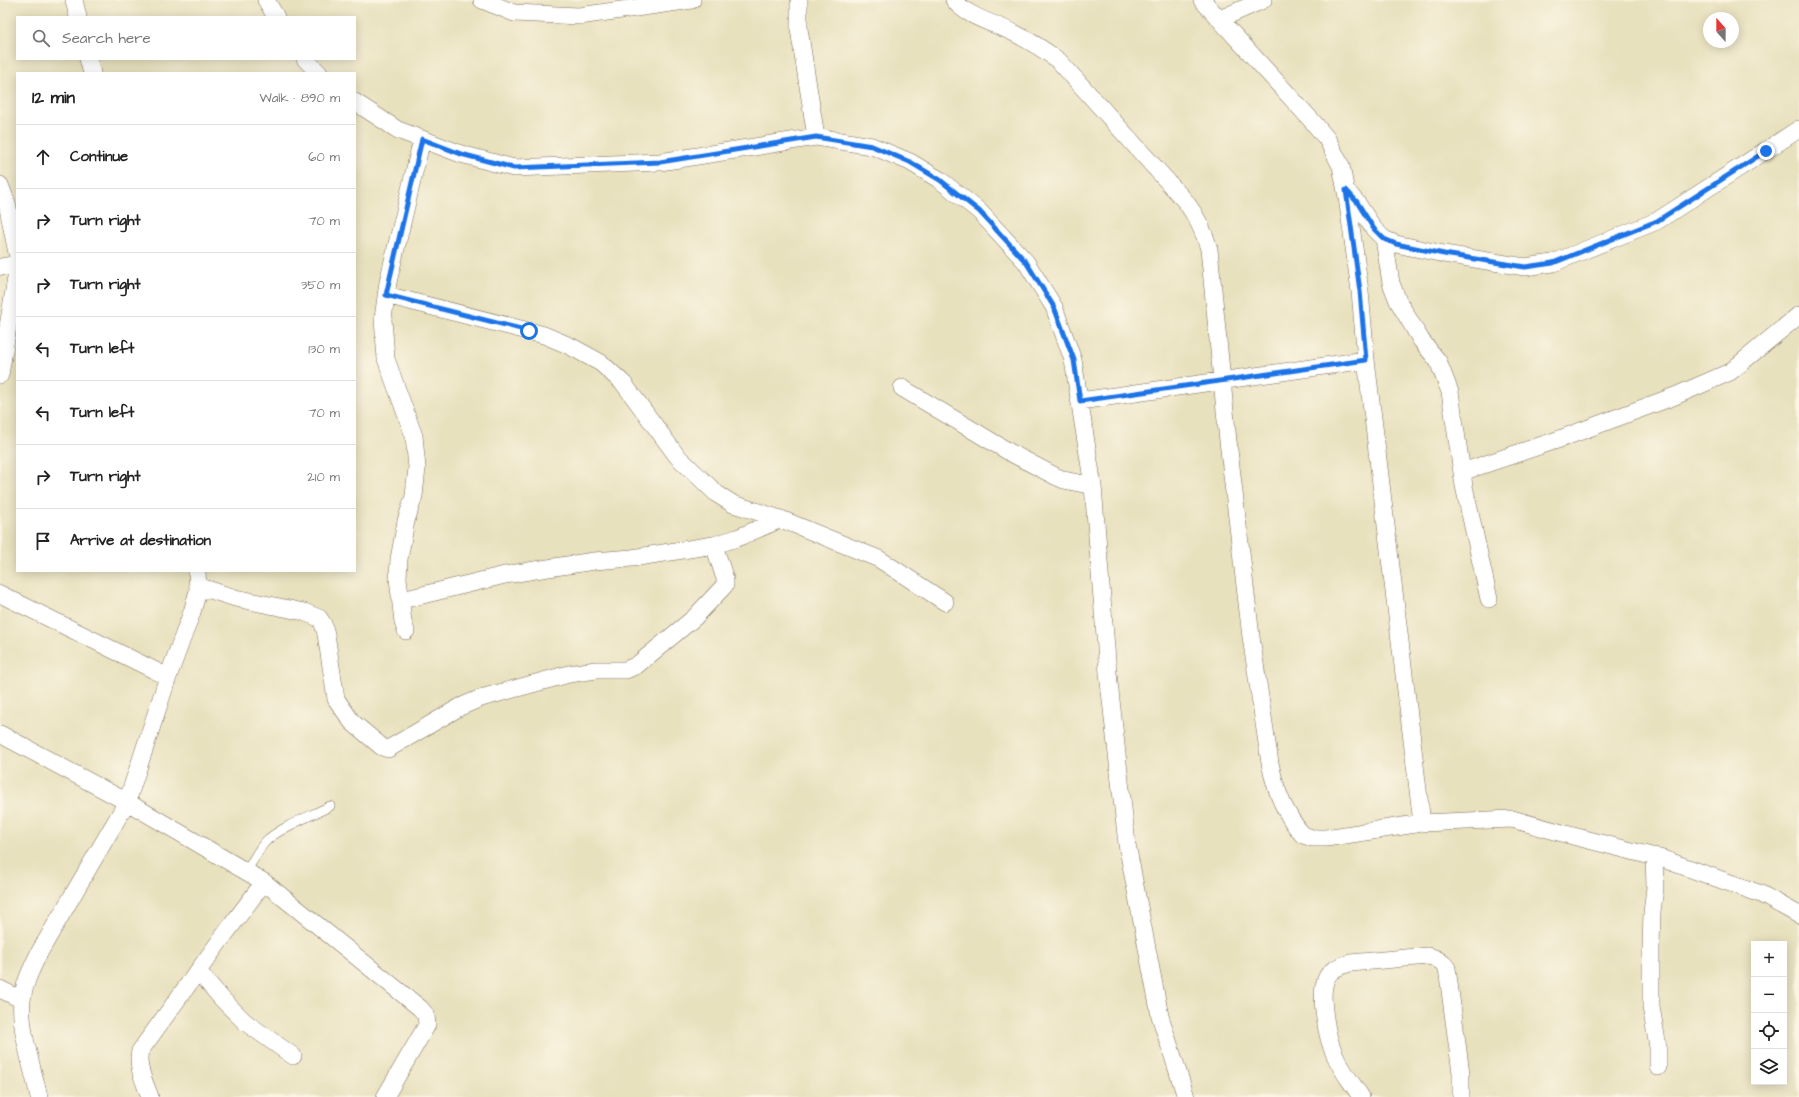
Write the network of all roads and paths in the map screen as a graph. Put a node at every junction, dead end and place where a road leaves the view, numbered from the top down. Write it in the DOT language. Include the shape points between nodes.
graph roads {
  1 [pos="74,0"];
  2 [pos="266,0"];
  3 [pos="482,0"];
  4 [pos="691,0"];
  5 [pos="799,0"];
  6 [pos="954,0"];
  7 [pos="1202,0"];
  8 [pos="1263,0"];
  9 [pos="78,16"];
  10 [pos="275,16"];
  11 [pos="1220,19"];
  12 [pos="88,60"];
  13 [pos="306,60"];
  14 [pos="92,72"];
  15 [pos="318,72"];
  16 [pos="356,103"];
  17 [pos="1799,128"];
  18 [pos="816,137"];
  19 [pos="422,139"];
  20 [pos="0,185"];
  21 [pos="1346,190"];
  22 [pos="1384,239"];
  23 [pos="16,248"];
  24 [pos="16,264"];
  25 [pos="0,267"];
  26 [pos="16,278"];
  27 [pos="386,295"];
  28 [pos="1799,315"];
  29 [pos="1366,360"];
  30 [pos="0,375"];
  31 [pos="1223,380"];
  32 [pos="902,388"];
  33 [pos="1080,401"];
  34 [pos="1462,472"];
  35 [pos="1094,486"];
  36 [pos="781,519"];
  37 [pos="714,545"];
  38 [pos="198,578"];
  39 [pos="0,594"];
  40 [pos="1489,599"];
  41 [pos="402,600"];
  42 [pos="945,602"];
  43 [pos="406,631"];
  44 [pos="168,677"];
  45 [pos="0,734"];
  46 [pos="127,802"];
  47 [pos="330,806"];
  48 [pos="1422,823"];
  49 [pos="1654,856"];
  50 [pos="247,871"];
  51 [pos="264,882"];
  52 [pos="1799,915"];
  53 [pos="198,971"];
  54 [pos="0,990"];
  55 [pos="22,1000"];
  56 [pos="293,1056"];
  57 [pos="1658,1067"];
  58 [pos="39,1097"];
  59 [pos="150,1097"];
  60 [pos="385,1097"];
  61 [pos="1186,1097"];
  62 [pos="1361,1097"];
  63 [pos="1461,1097"];
  1 -- 9 [label="street"];
  2 -- 10 [label="street"];
  3 -- 4 [label="street" via="514,13 579,16"];
  5 -- 18 [label="street" via="799,29"];
  6 -- 31 [label="street" via="957,5 1014,33 1059,60 1186,202 1204,231 1209,249"];
  7 -- 11 [label="street"];
  8 -- 11 [label="street"];
  11 -- 21 [label="street" via="1327,139 1342,166"];
  12 -- 14 [label="street"];
  13 -- 15 [label="street"];
  16 -- 19 [label="street" via="398,130"];
  17 -- 22 [label="street" via="1657,221 1553,263 1525,267 1444,254"];
  18 -- 19 [label="street" via="660,162 514,168 461,154"];
  18 -- 33 [label="street" via="872,146 910,162 940,180 979,211 1026,262 1054,307 1074,360"];
  19 -- 27 [label="street"];
  20 -- 23 [label="street" via="7,202"];
  21 -- 22 [label="street"];
  21 -- 29 [label="street" via="1360,291"];
  22 -- 34 [label="street" via="1391,283 1398,301 1421,340 1438,361 1450,392"];
  24 -- 25 [label="street"];
  26 -- 30 [label="street"];
  27 -- 36 [label="street" via="544,335 601,362 624,384 678,456 717,494 733,504"];
  27 -- 41 [label="street" via="383,320 386,360 414,436 417,468 414,496 401,545 398,578"];
  28 -- 34 [label="street" via="1730,372 1675,396"];
  29 -- 31 [label="street"];
  29 -- 48 [label="street"];
  31 -- 33 [label="street"];
  31 -- 48 [label="street" via="1251,637 1273,778 1285,808 1303,835 1312,838"];
  32 -- 35 [label="street" via="1055,476"];
  33 -- 35 [label="street"];
  34 -- 40 [label="street"];
  35 -- 61 [label="street" via="1108,673 1127,844 1160,1016"];
  36 -- 37 [label="street"];
  36 -- 42 [label="street" via="878,559"];
  37 -- 38 [label="street" via="725,585 694,618 637,665 626,670 596,670 569,674 481,698 460,707 388,749 352,722 336,699 326,634 319,618 304,612 235,598"];
  37 -- 41 [label="street" via="505,575"];
  38 -- 44 [label="street" via="192,612"];
  39 -- 44 [label="street"];
  41 -- 43 [label="street"];
  44 -- 46 [label="street"];
  45 -- 46 [label="street"];
  46 -- 50 [label="street"];
  46 -- 55 [label="street" via="39,953 27,979"];
  47 -- 50 [label="lane" via="281,830 267,840"];
  48 -- 49 [label="street" via="1512,819"];
  49 -- 52 [label="street" via="1761,894"];
  49 -- 57 [label="street" via="1655,888 1650,948 1651,1007 1658,1047"];
  50 -- 51 [label="street"];
  51 -- 53 [label="street"];
  51 -- 60 [label="street" via="412,1000 426,1015 427,1025"];
  53 -- 56 [label="street" via="222,1000 245,1022"];
  53 -- 59 [label="street" via="140,1051 138,1058"];
  54 -- 55 [label="street"];
  55 -- 58 [label="street" via="23,1022"];
  62 -- 63 [label="street" via="1329,1042 1324,996 1327,977 1340,966 1350,963 1428,956 1435,957 1447,968 1461,1073"];
}
